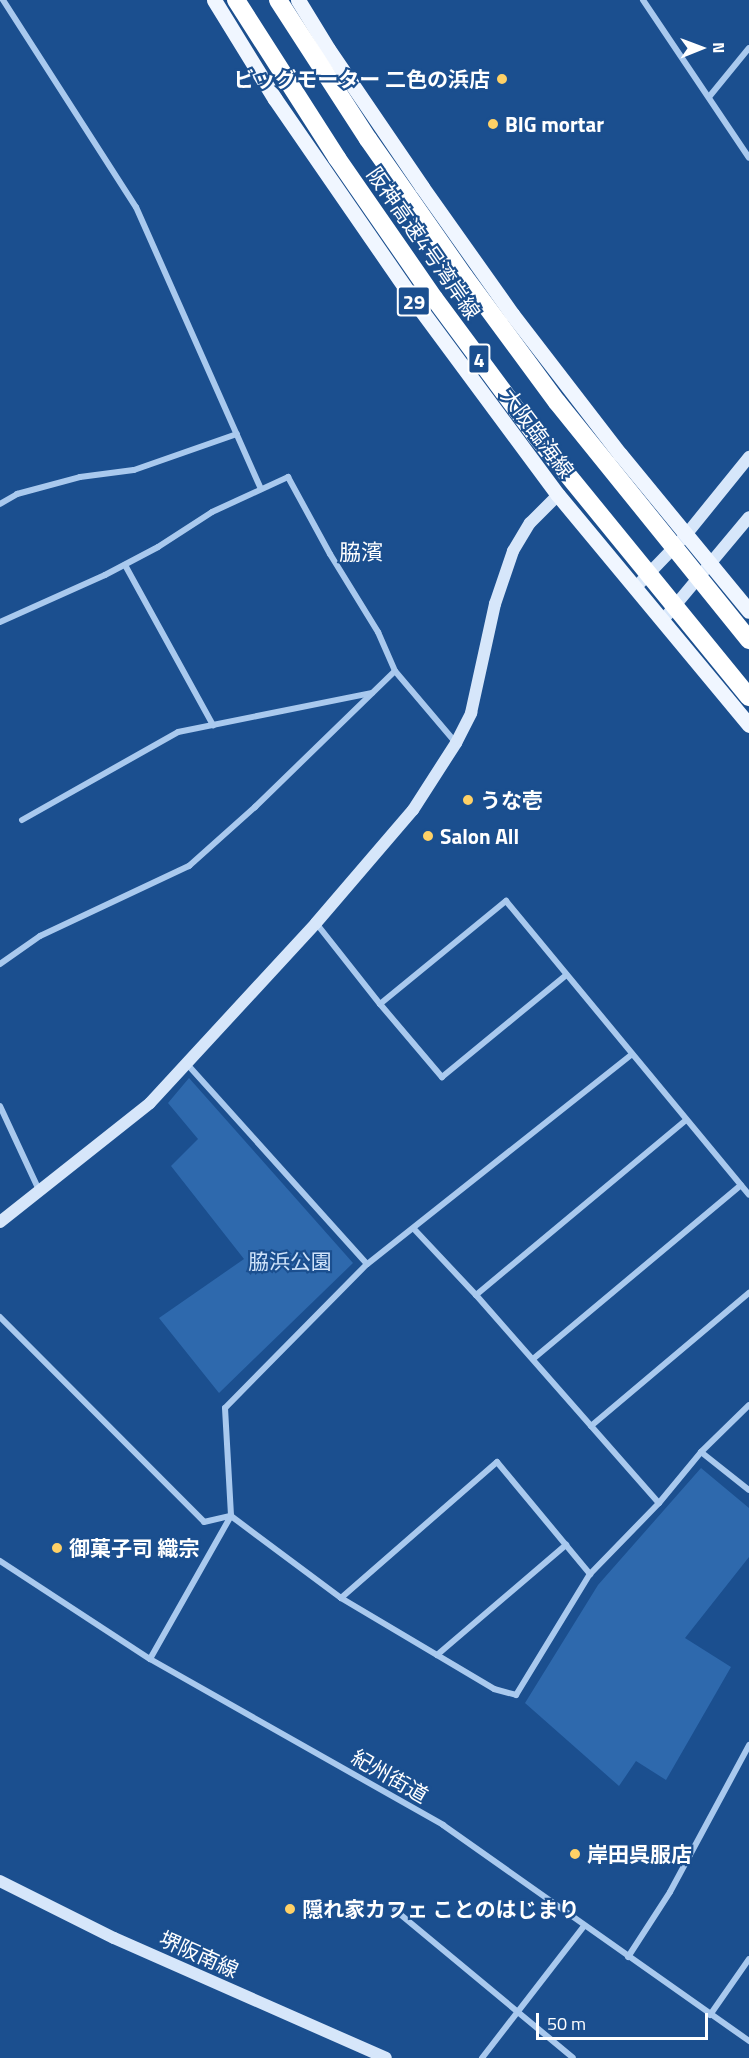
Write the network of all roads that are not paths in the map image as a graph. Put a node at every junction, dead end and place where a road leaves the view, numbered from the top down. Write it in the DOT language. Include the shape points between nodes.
graph roads {
  1 [pos="3,0"];
  2 [pos="214,0"];
  3 [pos="236,0"];
  4 [pos="278,0"];
  5 [pos="298,0"];
  6 [pos="643,0"];
  7 [pos="749,48"];
  8 [pos="709,97"];
  9 [pos="749,158"];
  10 [pos="237,434"];
  11 [pos="749,457"];
  12 [pos="261,489"];
  13 [pos="558,495"];
  14 [pos="0,504"];
  15 [pos="749,517"];
  16 [pos="686,536"];
  17 [pos="125,565"];
  18 [pos="710,565"];
  19 [pos="635,588"];
  20 [pos="749,612"];
  21 [pos="663,620"];
  22 [pos="0,622"];
  23 [pos="749,640"];
  24 [pos="395,671"];
  25 [pos="374,692"];
  26 [pos="749,697"];
  27 [pos="213,725"];
  28 [pos="749,725"];
  29 [pos="456,743"];
  30 [pos="22,820"];
  31 [pos="316,923"];
  32 [pos="0,964"];
  33 [pos="566,975"];
  34 [pos="380,1004"];
  35 [pos="631,1055"];
  36 [pos="187,1064"];
  37 [pos="0,1106"];
  38 [pos="686,1120"];
  39 [pos="741,1185"];
  40 [pos="40,1192"];
  41 [pos="749,1195"];
  42 [pos="0,1222"];
  43 [pos="414,1229"];
  44 [pos="367,1264"];
  45 [pos="749,1293"];
  46 [pos="476,1295"];
  47 [pos="0,1317"];
  48 [pos="533,1359"];
  49 [pos="749,1406"];
  50 [pos="591,1426"];
  51 [pos="701,1452"];
  52 [pos="749,1490"];
  53 [pos="659,1503"];
  54 [pos="231,1516"];
  55 [pos="566,1545"];
  56 [pos="0,1561"];
  57 [pos="590,1574"];
  58 [pos="340,1598"];
  59 [pos="437,1655"];
  60 [pos="150,1659"];
  61 [pos="749,1745"];
  62 [pos="0,1881"];
  63 [pos="395,1910"];
  64 [pos="584,1926"];
  65 [pos="628,1957"];
  66 [pos="749,1959"];
  67 [pos="518,2012"];
  68 [pos="710,2015"];
  69 [pos="749,2041"];
  70 [pos="386,2058"];
  71 [pos="482,2058"];
  72 [pos="573,2058"];
  1 -- 10 [label="street" via="135,207"];
  2 -- 13 [label="main road, 大阪臨海線 / 29" via="274,99 411,297"];
  3 -- 26 [label="highway, 阪神高速4号湾岸線 / 4, bridge" via="337,158 468,344 543,445"];
  4 -- 23 [label="highway, 阪神高速4号湾岸線 / 4, bridge" via="368,140 470,285 579,429"];
  5 -- 16 [label="main road" via="328,50 512,314"];
  6 -- 8 [label="street"];
  7 -- 8 [label="street"];
  8 -- 9 [label="street"];
  10 -- 12 [label="street"];
  10 -- 14 [label="street" via="134,470 80,477 17,494"];
  11 -- 16 [label="street"];
  12 -- 17 [label="street" via="212,512"];
  12 -- 24 [label="street" via="288,477 378,632"];
  13 -- 19 [label="main road, 大阪臨海線 / 29"];
  13 -- 29 [label="street" via="530,523 513,551 495,604 471,713"];
  15 -- 18 [label="street"];
  16 -- 18 [label="main road"];
  16 -- 19 [label="street"];
  17 -- 22 [label="street"];
  17 -- 27 [label="street"];
  18 -- 20 [label="main road"];
  18 -- 21 [label="street"];
  19 -- 21 [label="main road, 大阪臨海線 / 29"];
  21 -- 28 [label="main road, 大阪臨海線 / 29"];
  24 -- 25 [label="street"];
  24 -- 29 [label="street"];
  25 -- 27 [label="street"];
  25 -- 32 [label="street" via="189,866 40,936"];
  27 -- 30 [label="street" via="178,732"];
  29 -- 31 [label="street" via="413,810"];
  31 -- 34 [label="street"];
  31 -- 36 [label="street"];
  33 -- 34 [label="street" via="442,1077"];
  33 -- 34 [label="street" via="506,901"];
  33 -- 35 [label="street"];
  35 -- 38 [label="street"];
  35 -- 43 [label="street"];
  36 -- 40 [label="street" via="150,1103"];
  36 -- 44 [label="street"];
  37 -- 40 [label="street"];
  38 -- 39 [label="street"];
  38 -- 46 [label="street"];
  39 -- 41 [label="street"];
  39 -- 48 [label="street"];
  40 -- 42 [label="street"];
  43 -- 44 [label="street"];
  43 -- 46 [label="street"];
  44 -- 54 [label="street" via="225,1408"];
  45 -- 50 [label="street"];
  46 -- 48 [label="street"];
  47 -- 54 [label="street" via="204,1521"];
  48 -- 50 [label="street"];
  49 -- 51 [label="street"];
  50 -- 53 [label="street"];
  51 -- 52 [label="street"];
  51 -- 53 [label="street"];
  53 -- 57 [label="street"];
  54 -- 58 [label="street"];
  54 -- 60 [label="street"];
  55 -- 57 [label="street"];
  55 -- 58 [label="street" via="497,1462"];
  55 -- 59 [label="street"];
  56 -- 60 [label="street, 紀州街道"];
  57 -- 59 [label="street" via="516,1695 494,1689"];
  58 -- 59 [label="street"];
  60 -- 64 [label="street, 紀州街道" via="443,1825"];
  61 -- 65 [label="street" via="670,1892"];
  62 -- 70 [label="street, 堺阪南線" via="114,1938"];
  63 -- 67 [label="street"];
  64 -- 65 [label="street, 紀州街道"];
  64 -- 67 [label="street"];
  65 -- 68 [label="street, 紀州街道"];
  66 -- 68 [label="street"];
  67 -- 71 [label="street"];
  67 -- 72 [label="street"];
  68 -- 69 [label="street, 紀州街道"];
}
